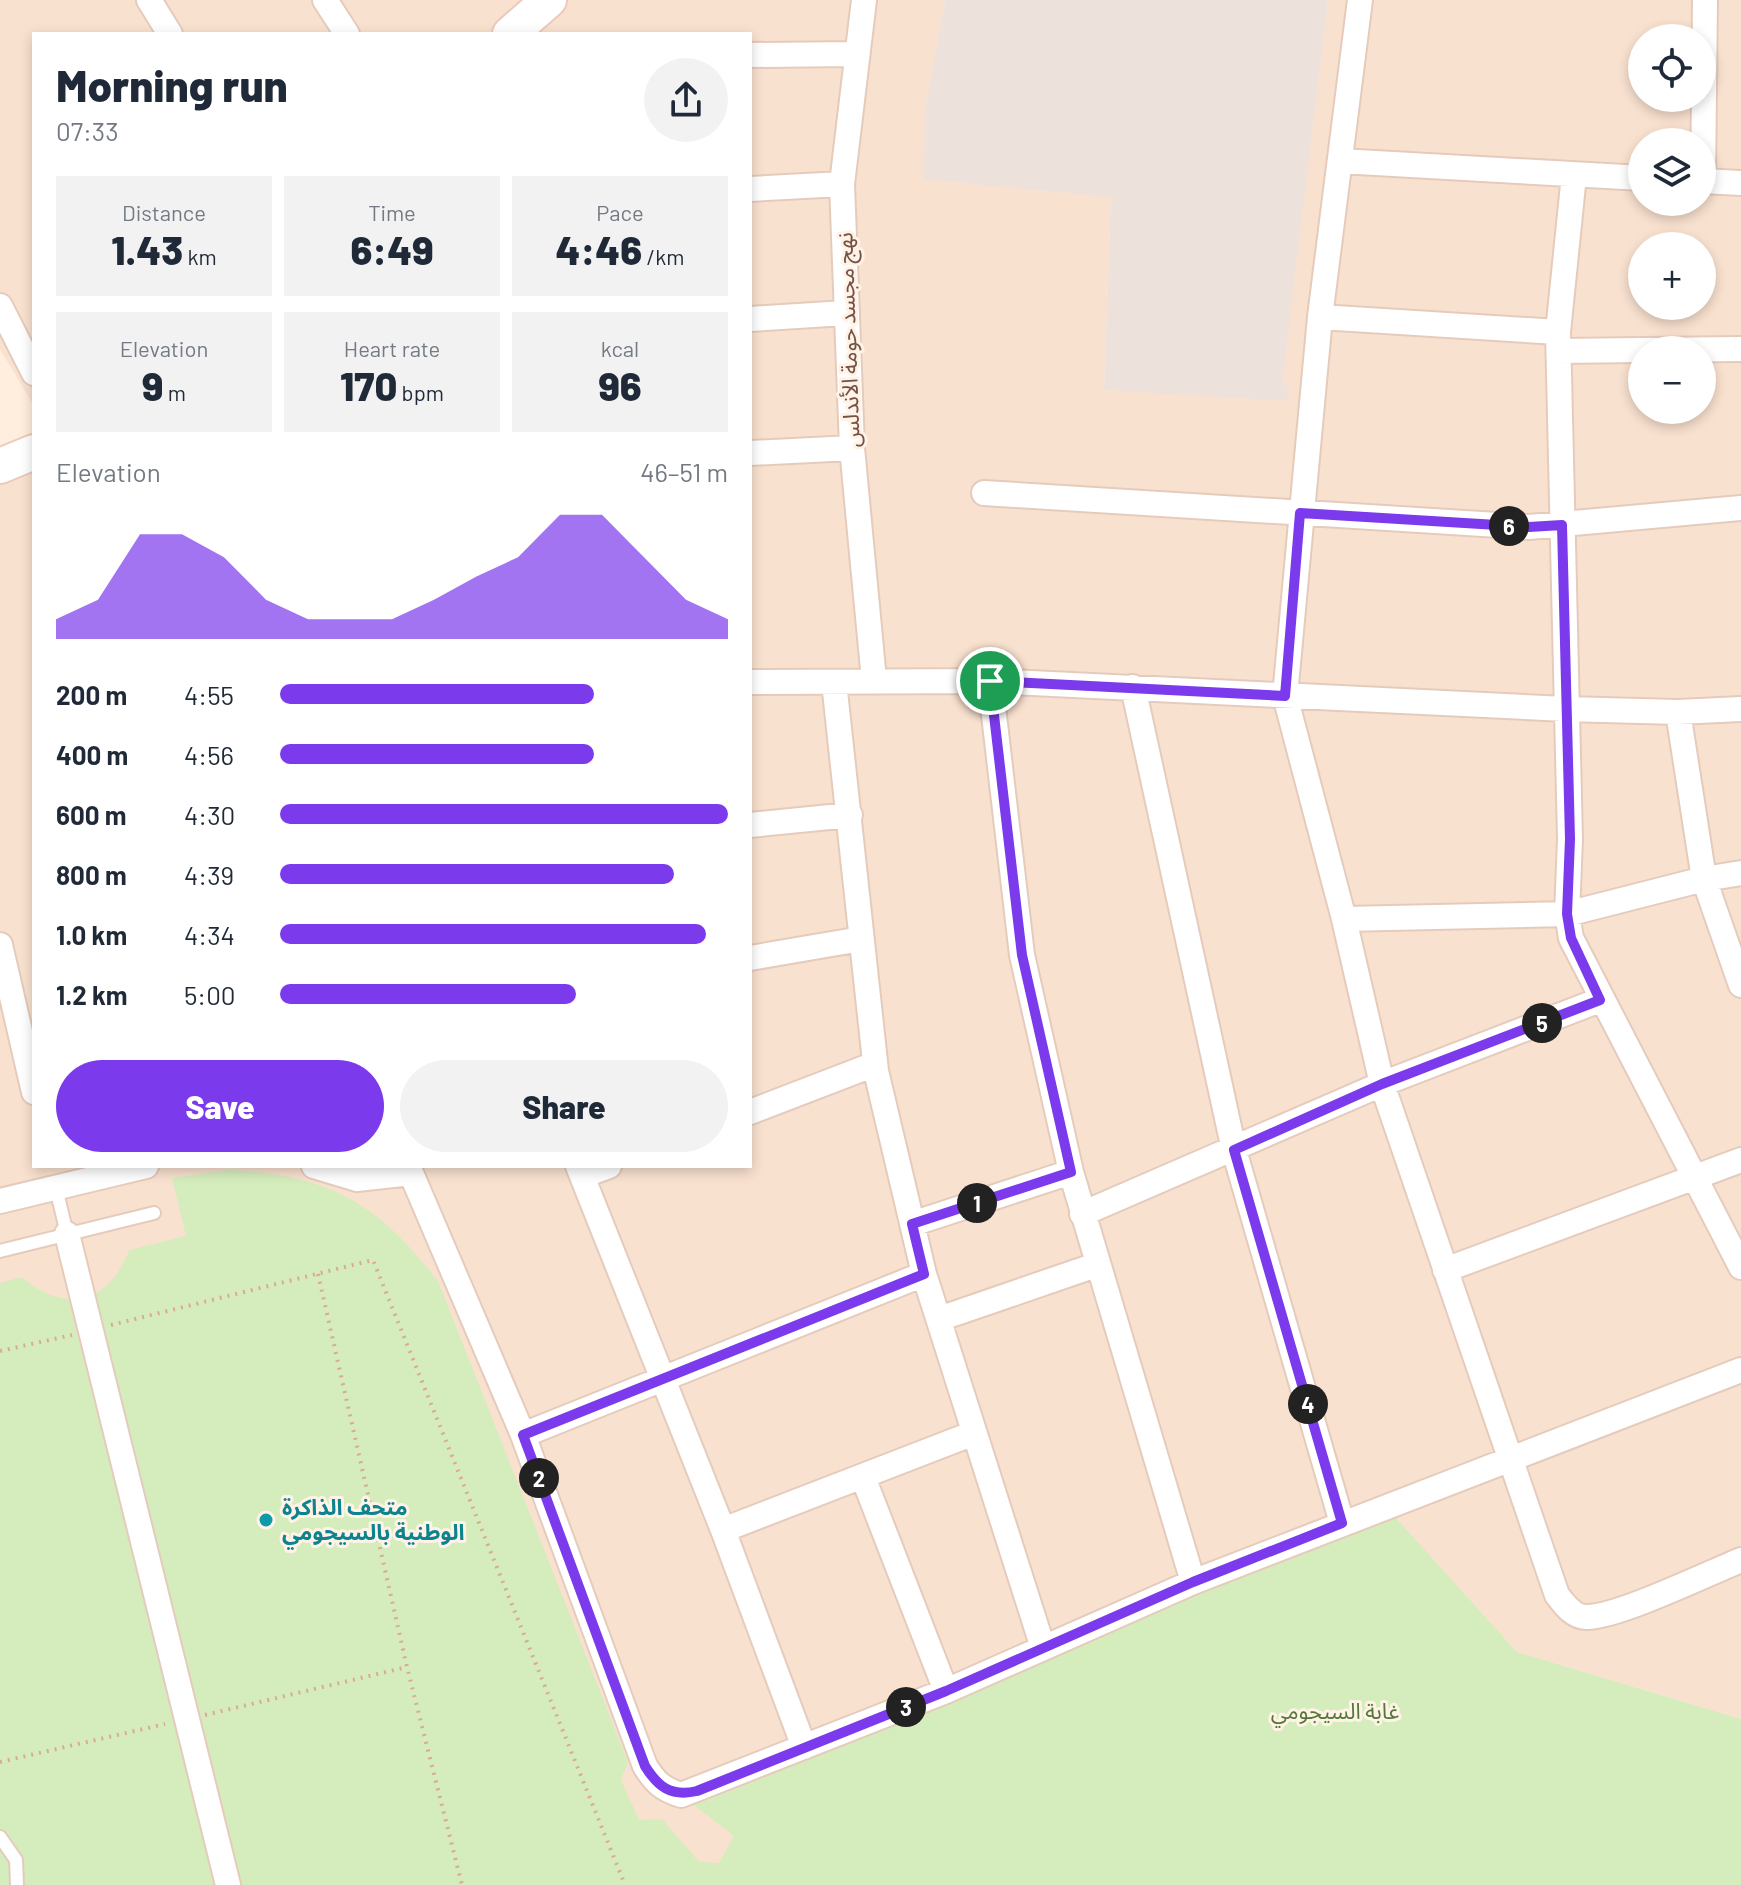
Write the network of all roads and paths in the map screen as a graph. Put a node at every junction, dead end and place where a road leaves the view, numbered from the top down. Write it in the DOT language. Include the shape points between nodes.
graph roads {
  1 [pos="149,0"];
  2 [pos="325,0"];
  3 [pos="549,0"];
  4 [pos="864,0"];
  5 [pos="1360,0"];
  6 [pos="1705,0"];
  7 [pos="166,32"];
  8 [pos="346,32"];
  9 [pos="514,32"];
  10 [pos="855,54"];
  11 [pos="752,55"];
  12 [pos="1703,128"];
  13 [pos="1340,161"];
  14 [pos="1574,175"];
  15 [pos="1628,177"];
  16 [pos="1716,182"];
  17 [pos="1741,183"];
  18 [pos="842,184"];
  19 [pos="752,189"];
  20 [pos="0,306"];
  21 [pos="845,313"];
  22 [pos="1320,317"];
  23 [pos="752,319"];
  24 [pos="1558,342"];
  25 [pos="1628,349"];
  26 [pos="1716,349"];
  27 [pos="1741,349"];
  28 [pos="32,369"];
  29 [pos="852,448"];
  30 [pos="32,453"];
  31 [pos="752,453"];
  32 [pos="0,466"];
  33 [pos="984,493"];
  34 [pos="1741,508"];
  35 [pos="1300,513"];
  36 [pos="1562,525"];
  37 [pos="874,680"];
  38 [pos="990,681"];
  39 [pos="752,682"];
  40 [pos="834,682"];
  41 [pos="1133,687"];
  42 [pos="1285,696"];
  43 [pos="1565,709"];
  44 [pos="1741,709"];
  45 [pos="1678,712"];
  46 [pos="850,815"];
  47 [pos="752,825"];
  48 [pos="1741,873"];
  49 [pos="1704,879"];
  50 [pos="1567,914"];
  51 [pos="1344,919"];
  52 [pos="861,939"];
  53 [pos="0,945"];
  54 [pos="752,958"];
  55 [pos="1741,985"];
  56 [pos="1600,1000"];
  57 [pos="875,1064"];
  58 [pos="32,1083"];
  59 [pos="1382,1084"];
  60 [pos="752,1111"];
  61 [pos="1234,1150"];
  62 [pos="1741,1160"];
  63 [pos="129,1168"];
  64 [pos="321,1168"];
  65 [pos="410,1170"];
  66 [pos="580,1171"];
  67 [pos="1071,1172"];
  68 [pos="54,1177"];
  69 [pos="1691,1177"];
  70 [pos="0,1201"];
  71 [pos="154,1213"];
  72 [pos="1082,1214"];
  73 [pos="912,1224"];
  74 [pos="67,1234"];
  75 [pos="0,1251"];
  76 [pos="1096,1265"];
  77 [pos="1741,1267"];
  78 [pos="1445,1270"];
  79 [pos="318,1274"];
  80 [pos="924,1274"];
  81 [pos="939,1319"];
  82 [pos="91,1330"];
  83 [pos="0,1351"];
  84 [pos="1741,1370"];
  85 [pos="661,1378"];
  86 [pos="974,1433"];
  87 [pos="523,1435"];
  88 [pos="1510,1460"];
  89 [pos="863,1477"];
  90 [pos="1342,1523"];
  91 [pos="723,1530"];
  92 [pos="1741,1560"];
  93 [pos="1193,1582"];
  94 [pos="1043,1648"];
  95 [pos="407,1667"];
  96 [pos="946,1691"];
  97 [pos="187,1719"];
  98 [pos="804,1747"];
  99 [pos="0,1762"];
  100 [pos="0,1837"];
  101 [pos="17,1885"];
  102 [pos="228,1885"];
  103 [pos="462,1885"];
  104 [pos="625,1885"];
  1 -- 7 [label="street"];
  2 -- 8 [label="street"];
  3 -- 9 [label="street"];
  4 -- 10 [label="street, نهج مجسد حومة الأندلس"];
  5 -- 13 [label="street"];
  6 -- 12 [label="street"];
  10 -- 11 [label="street"];
  10 -- 18 [label="street, نهج مجسد حومة الأندلس"];
  13 -- 14 [label="street"];
  13 -- 22 [label="street"];
  14 -- 15 [label="street"];
  14 -- 24 [label="street"];
  16 -- 17 [label="street"];
  18 -- 19 [label="street"];
  18 -- 21 [label="street, نهج مجسد حومة الأندلس"];
  20 -- 28 [label="street"];
  21 -- 23 [label="street"];
  21 -- 29 [label="street, نهج مجسد حومة الأندلس"];
  22 -- 24 [label="street"];
  22 -- 35 [label="street"];
  24 -- 25 [label="street"];
  24 -- 36 [label="street"];
  26 -- 27 [label="street"];
  29 -- 31 [label="street"];
  29 -- 37 [label="street, نهج مجسد حومة الأندلس"];
  30 -- 32 [label="street"];
  33 -- 35 [label="street"];
  34 -- 36 [label="street"];
  35 -- 36 [label="street"];
  35 -- 42 [label="street"];
  36 -- 43 [label="street"];
  37 -- 38 [label="street"];
  37 -- 40 [label="street"];
  38 -- 41 [label="street"];
  38 -- 67 [label="street" via="1022,955"];
  39 -- 40 [label="street"];
  40 -- 46 [label="street"];
  41 -- 42 [label="street"];
  41 -- 61 [label="street"];
  42 -- 43 [label="street"];
  42 -- 51 [label="street"];
  43 -- 45 [label="street"];
  43 -- 50 [label="street"];
  44 -- 45 [label="street"];
  45 -- 49 [label="street"];
  46 -- 47 [label="street"];
  46 -- 52 [label="street"];
  48 -- 49 [label="street"];
  49 -- 50 [label="street"];
  49 -- 55 [label="street"];
  50 -- 51 [label="street"];
  50 -- 56 [label="street" via="1571,938"];
  51 -- 59 [label="street"];
  52 -- 54 [label="street"];
  52 -- 57 [label="street"];
  53 -- 58 [label="street"];
  56 -- 59 [label="street"];
  56 -- 69 [label="street"];
  57 -- 60 [label="street"];
  57 -- 73 [label="street"];
  59 -- 61 [label="street"];
  59 -- 78 [label="street"];
  61 -- 72 [label="street"];
  61 -- 90 [label="street"];
  62 -- 69 [label="street"];
  63 -- 68 [label="street"];
  64 -- 65 [label="street" via="357,1179"];
  65 -- 87 [label="street"];
  66 -- 85 [label="street"];
  67 -- 72 [label="street"];
  67 -- 73 [label="street"];
  68 -- 70 [label="street"];
  68 -- 74 [label="lane"];
  69 -- 77 [label="street"];
  69 -- 78 [label="street"];
  71 -- 74 [label="lane"];
  72 -- 76 [label="street"];
  73 -- 80 [label="street"];
  74 -- 75 [label="lane"];
  74 -- 82 [label="street"];
  76 -- 81 [label="street"];
  76 -- 93 [label="street"];
  78 -- 88 [label="street"];
  79 -- 82 [label="path"];
  79 -- 95 [label="path"];
  79 -- 104 [label="path" via="373,1260"];
  80 -- 81 [label="street"];
  80 -- 85 [label="street"];
  81 -- 86 [label="street"];
  82 -- 83 [label="path"];
  82 -- 97 [label="street"];
  84 -- 88 [label="street"];
  85 -- 87 [label="street"];
  85 -- 91 [label="street"];
  86 -- 89 [label="street"];
  86 -- 94 [label="street"];
  87 -- 98 [label="street" via="654,1782 681,1795"];
  88 -- 90 [label="street"];
  88 -- 92 [label="street" via="1557,1595 1584,1618 1613,1612"];
  89 -- 91 [label="street"];
  89 -- 96 [label="street"];
  90 -- 93 [label="street"];
  91 -- 98 [label="street"];
  93 -- 94 [label="street"];
  94 -- 96 [label="street"];
  95 -- 97 [label="path"];
  95 -- 103 [label="path"];
  96 -- 98 [label="street"];
  97 -- 99 [label="path"];
  97 -- 102 [label="street"];
  100 -- 101 [label="lane" via="16,1860"];
}
